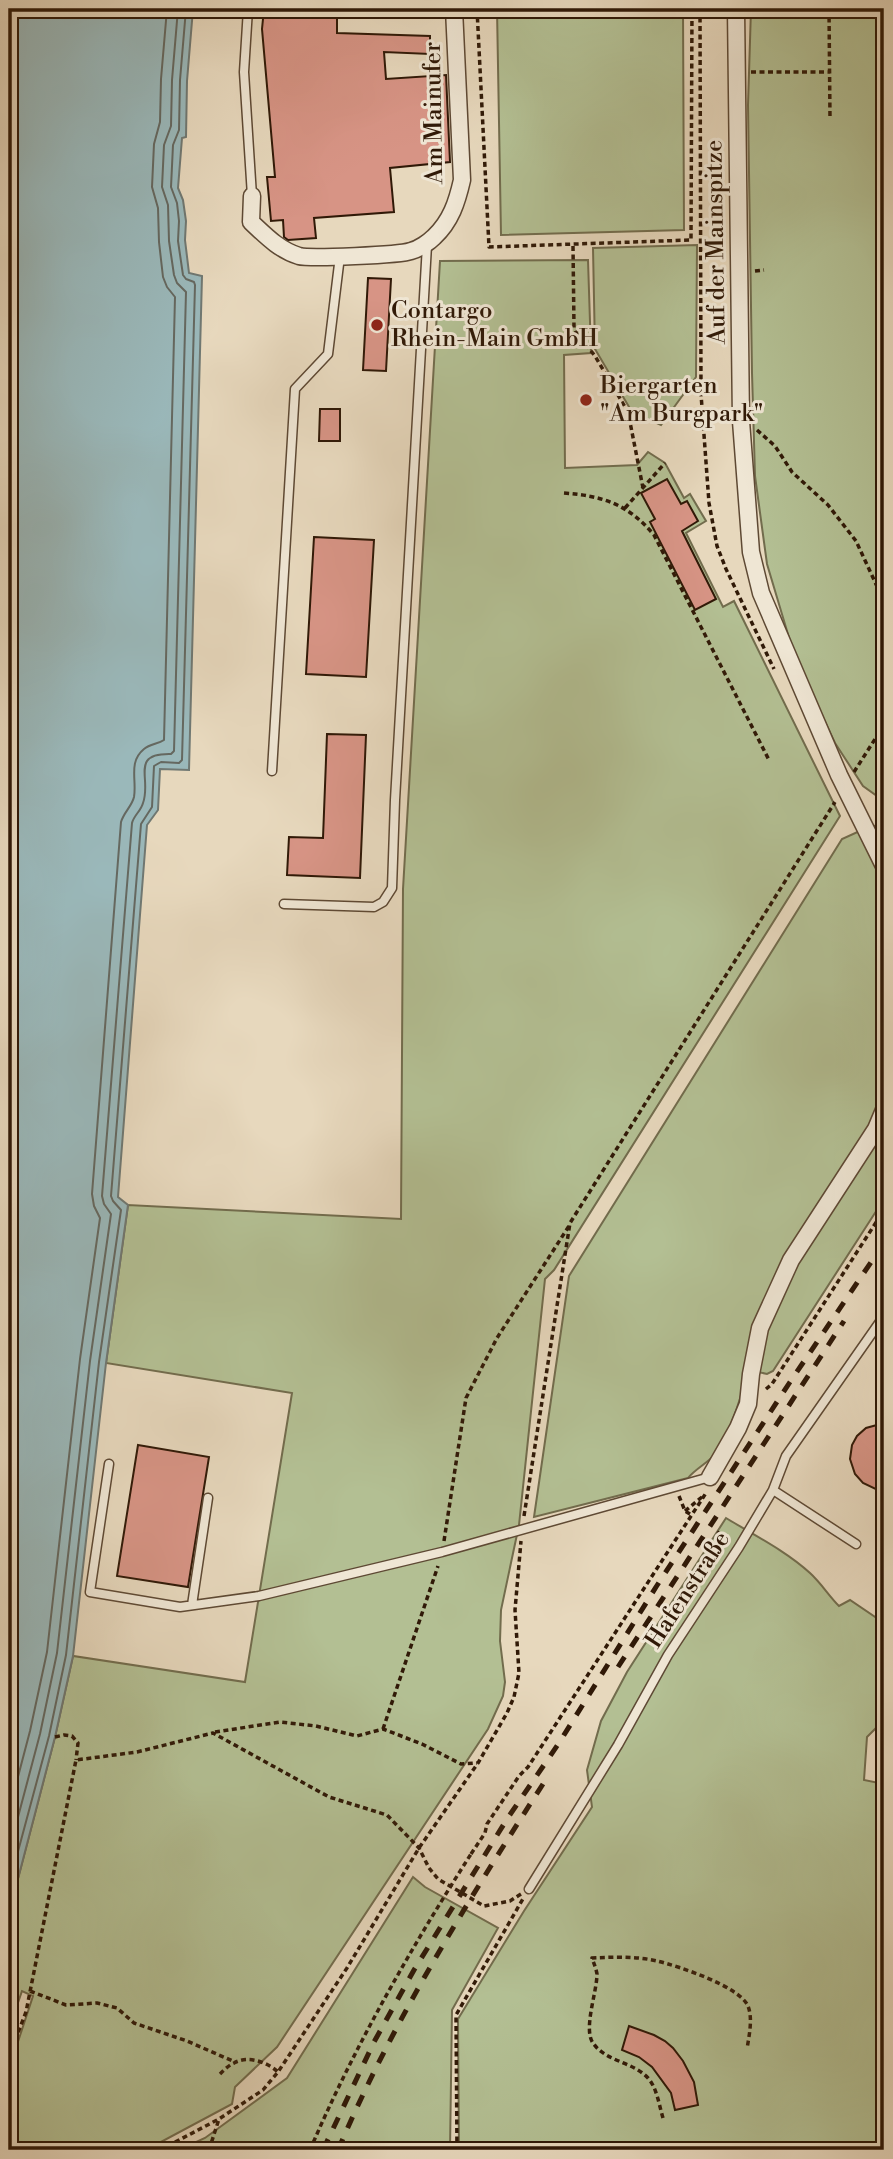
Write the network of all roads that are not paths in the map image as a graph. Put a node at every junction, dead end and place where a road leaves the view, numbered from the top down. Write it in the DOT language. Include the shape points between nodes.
graph roads {
  1 [pos="248,9"];
  2 [pos="454,9"];
  3 [pos="736,9"];
  4 [pos="252,196"];
  5 [pos="427,242"];
  6 [pos="340,256"];
  7 [pos="272,771"];
  8 [pos="884,866"];
  9 [pos="284,904"];
  10 [pos="884,1110"];
  11 [pos="884,1316"];
  12 [pos="109,1464"];
  13 [pos="710,1477"];
  14 [pos="772,1490"];
  15 [pos="208,1498"];
  16 [pos="856,1544"];
  17 [pos="192,1605"];
  18 [pos="529,1889"];
  1 -- 4 [label="lane" via="244,72"];
  2 -- 5 [label="street, Am Mainufer" via="462,180 448,222"];
  3 -- 8 [label="street, Auf der Mainspitze" via="741,426 751,552 761,593"];
  4 -- 6 [label="street, Am Mainufer" via="251,222 273,243 300,256"];
  5 -- 6 [label="street, Am Mainufer" via="394,254"];
  5 -- 9 [label="lane" via="392,888 374,907"];
  6 -- 7 [label="lane" via="328,354 295,389"];
  10 -- 13 [label="street" via="792,1260 760,1328 748,1404"];
  11 -- 14 [label="lane, Hafenstraße" via="786,1456"];
  12 -- 17 [label="lane" via="90,1592"];
  13 -- 17 [label="lane" via="442,1552 259,1595"];
  14 -- 16 [label="lane"];
  14 -- 18 [label="lane, Hafenstraße"];
  15 -- 17 [label="lane"];
}
